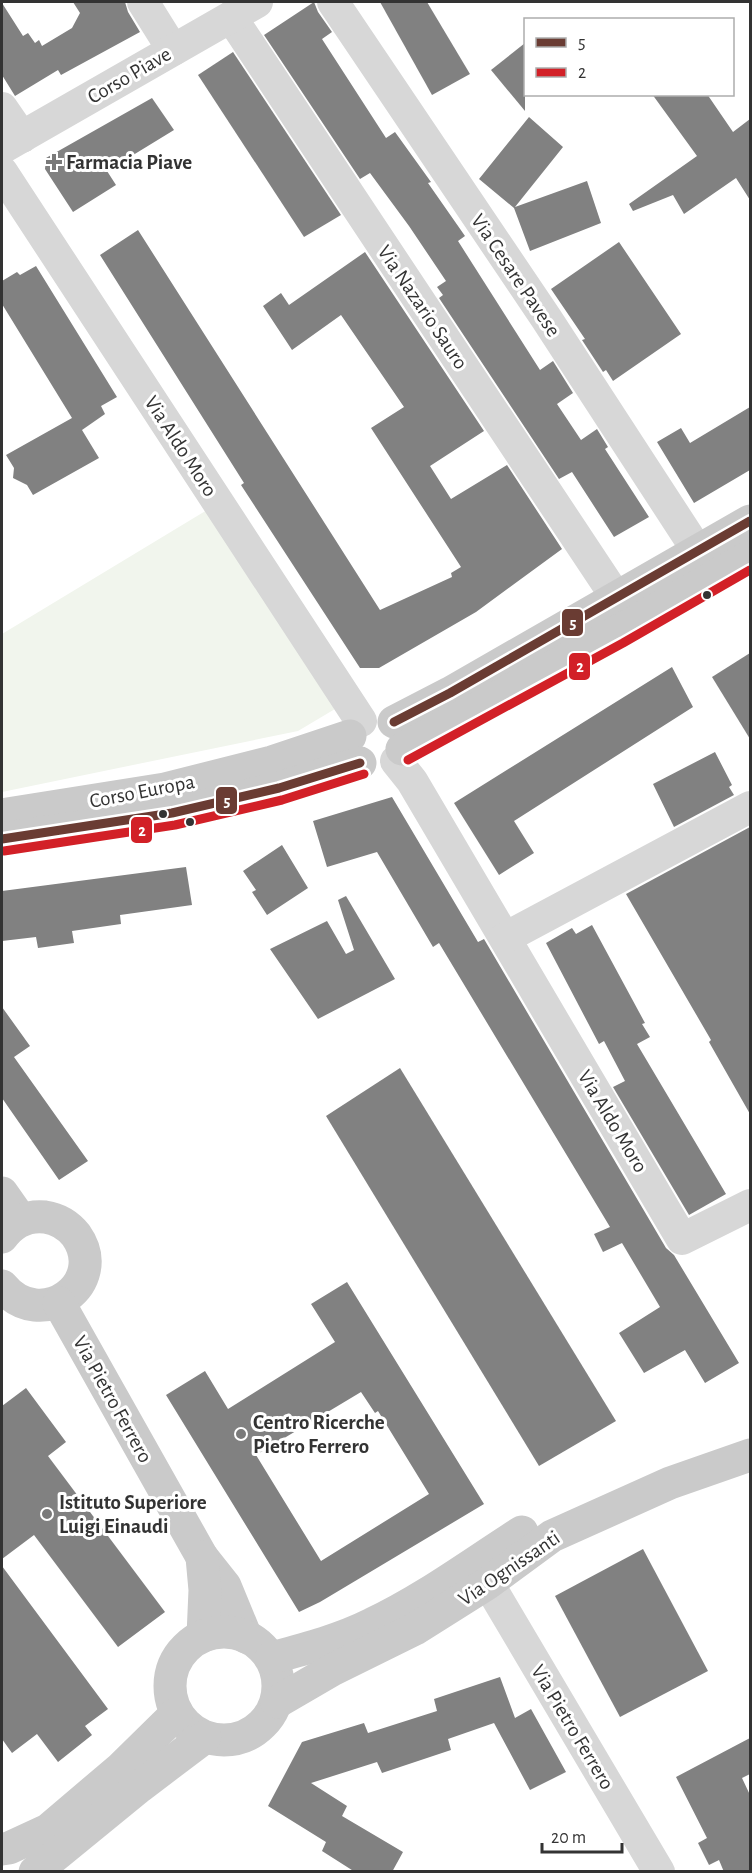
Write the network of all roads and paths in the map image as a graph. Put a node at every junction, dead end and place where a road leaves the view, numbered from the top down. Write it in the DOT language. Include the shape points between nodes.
graph roads {
  1 [pos="143,2"];
  2 [pos="333,2"];
  3 [pos="244,9"];
  4 [pos="173,50"];
  5 [pos="2,108"];
  6 [pos="12,142"];
  7 [pos="2,172"];
  8 [pos="750,521"];
  9 [pos="697,550"];
  10 [pos="750,556"];
  11 [pos="616,597"];
  12 [pos="357,740"];
  13 [pos="397,744"];
  14 [pos="750,807"];
  15 [pos="2,815"];
  16 [pos="2,839"];
  17 [pos="505,938"];
  18 [pos="2,1193"];
  19 [pos="750,1205"];
  20 [pos="11,1229"];
  21 [pos="2,1286"];
  22 [pos="58,1302"];
  23 [pos="750,1437"];
  24 [pos="750,1455"];
  25 [pos="202,1557"];
  26 [pos="488,1583"];
  27 [pos="203,1636"];
  28 [pos="246,1636"];
  29 [pos="271,1658"];
  30 [pos="276,1702"];
  31 [pos="177,1713"];
  32 [pos="205,1737"];
  33 [pos="2,1849"];
  34 [pos="35,1872"];
  35 [pos="659,1872"];
  1 -- 4 [label="street"];
  2 -- 9 [label="street, Via Cesare Pavese"];
  3 -- 4 [label="street, Corso Piave"];
  3 -- 11 [label="street, Via Nazario Sauro"];
  4 -- 6 [label="street, Corso Piave"];
  5 -- 6 [label="street"];
  7 -- 12 [label="street, Via Aldo Moro"];
  8 -- 9 [label="main road, Corso Europa"];
  9 -- 11 [label="main road, Corso Europa"];
  10 -- 13 [label="main road, Corso Europa" via="617,632"];
  11 -- 13 [label="main road, Corso Europa" via="450,693"];
  12 -- 13 [label="main road, Corso Europa" via="370,717 378,716"];
  12 -- 13 [label="main road, Corso Europa" via="372,769 381,769"];
  12 -- 15 [label="main road, Corso Europa" via="165,789"];
  12 -- 16 [label="main road, Corso Europa" via="279,788 172,813"];
  13 -- 17 [label="street, Via Aldo Moro" via="412,781"];
  14 -- 17 [label="street"];
  17 -- 19 [label="street, Via Aldo Moro" via="682,1239"];
  18 -- 20 [label="main road"];
  20 -- 22 [label="main road" via="38,1216 55,1219 70,1228 81,1242 85,1259 82,1277 73,1292"];
  21 -- 22 [label="main road" via="27,1305 43,1307"];
  22 -- 25 [label="main road, Via Pietro Ferrero"];
  23 -- 29 [label="main road, Via Ognissanti" via="617,1484 539,1521 372,1624 321,1645"];
  24 -- 26 [label="main road, Via Ognissanti" via="670,1483 552,1536"];
  25 -- 27 [label="main road"];
  25 -- 28 [label="main road, Via Pietro Ferrero" via="225,1586"];
  26 -- 30 [label="main road, Via Ognissanti" via="415,1629"];
  26 -- 35 [label="street, Via Pietro Ferrero"];
  27 -- 28 [label="main road" via="218,1632"];
  27 -- 31 [label="main road" via="189,1645 171,1673 170,1690"];
  28 -- 29 [label="main road"];
  29 -- 30 [label="main road" via="279,1687"];
  30 -- 32 [label="main road" via="269,1718 240,1738 223,1741"];
  31 -- 32 [label="main road" via="184,1724"];
  31 -- 33 [label="main road" via="121,1768 48,1830"];
  32 -- 34 [label="main road"];
}
